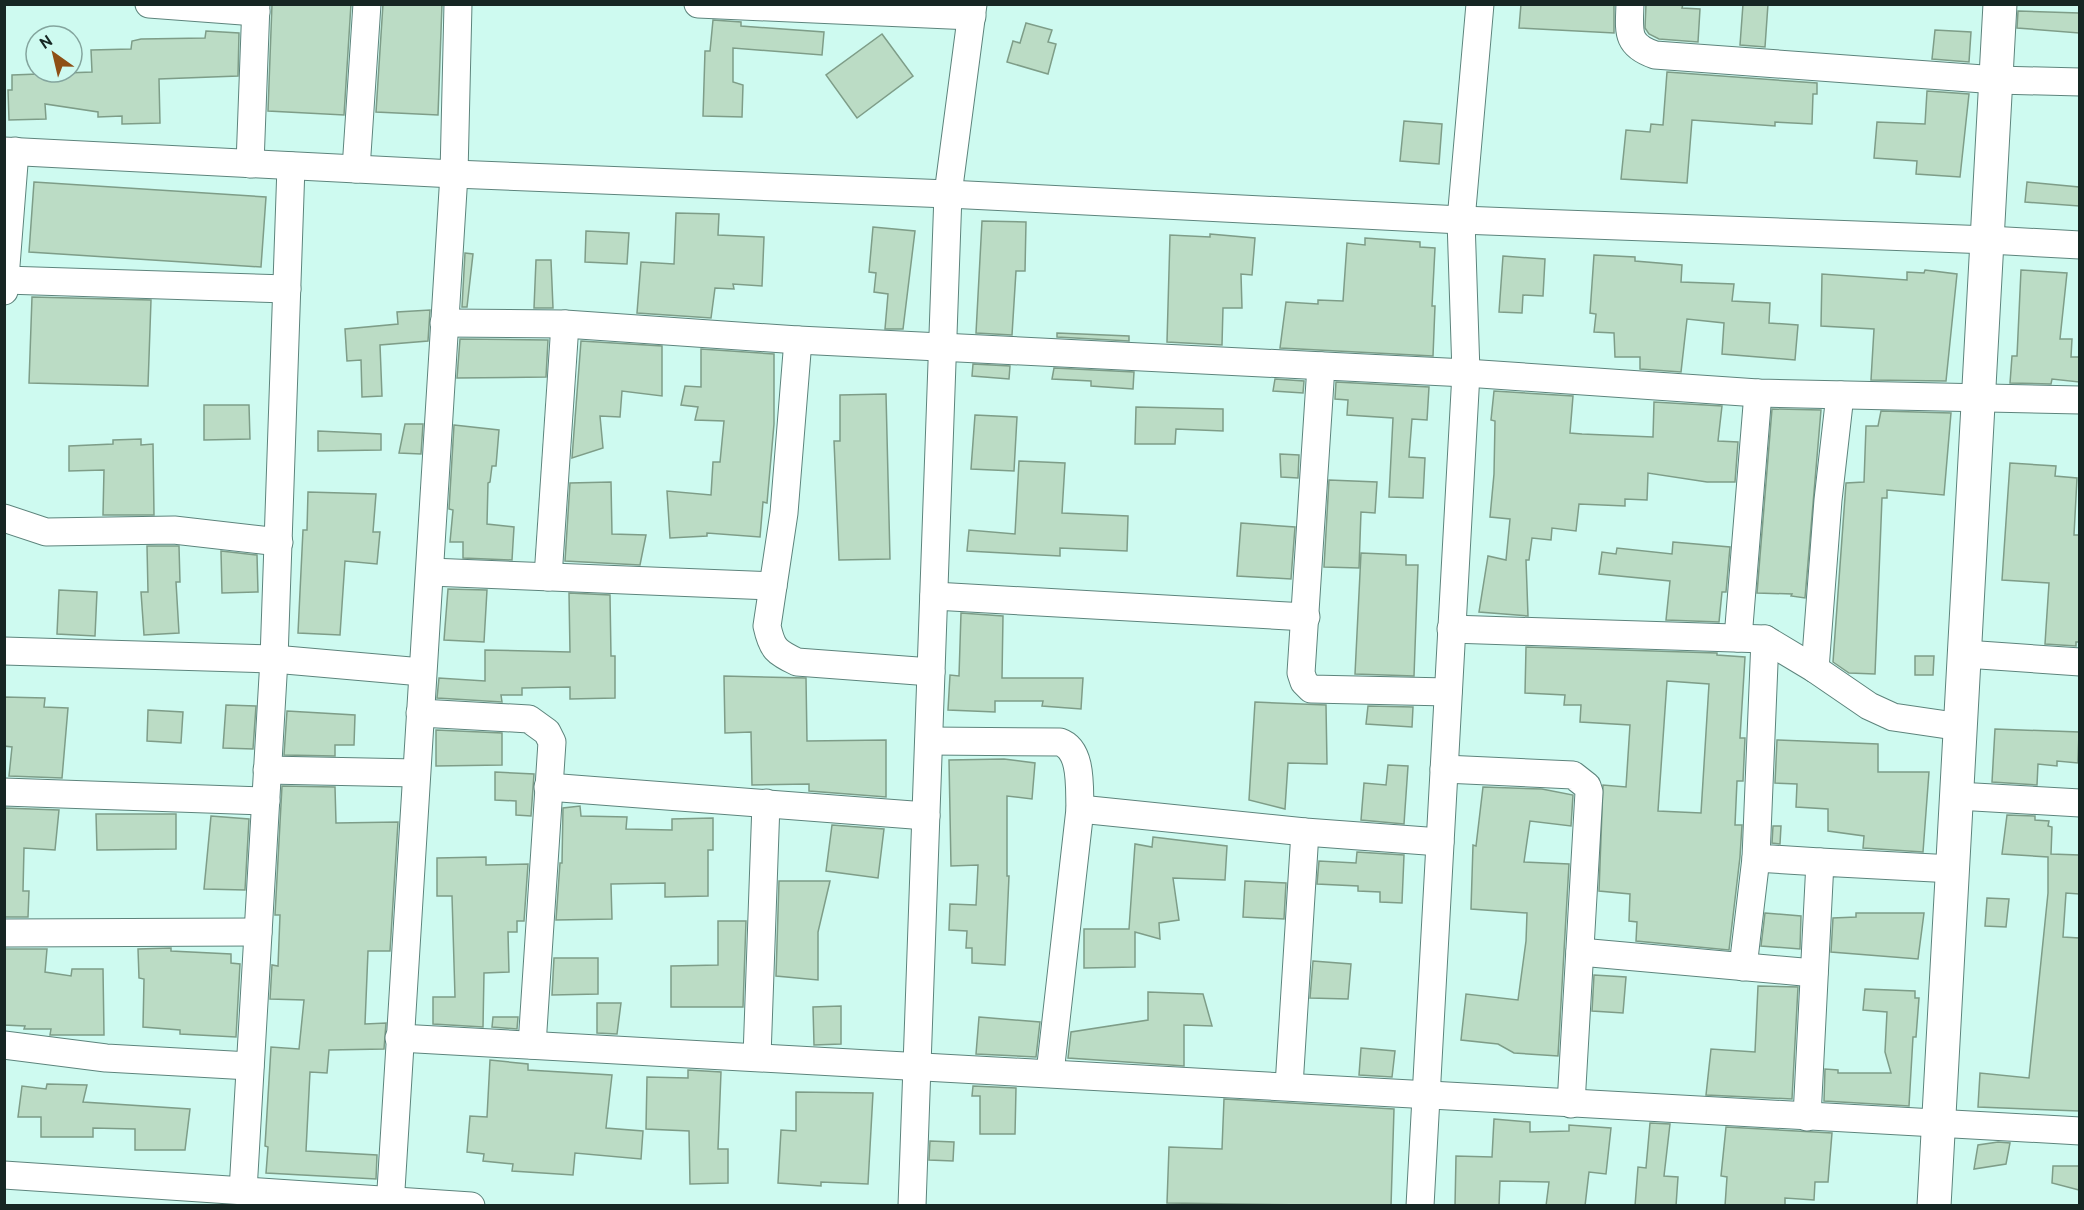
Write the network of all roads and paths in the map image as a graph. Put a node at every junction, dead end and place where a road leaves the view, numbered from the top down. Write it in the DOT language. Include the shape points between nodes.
graph roads {
  1 [pos="148,4"];
  2 [pos="367,4"];
  3 [pos="459,4"];
  4 [pos="698,4"];
  5 [pos="1480,4"];
  6 [pos="1630,4"];
  7 [pos="2000,4"];
  8 [pos="739,5"];
  9 [pos="256,8"];
  10 [pos="972,10"];
  11 [pos="1997,80"];
  12 [pos="2079,82"];
  13 [pos="10,151"];
  14 [pos="250,164"];
  15 [pos="291,166"];
  16 [pos="356,169"];
  17 [pos="454,174"];
  18 [pos="948,194"];
  19 [pos="1461,220"];
  20 [pos="1989,240"];
  21 [pos="2079,246"];
  22 [pos="5,286"];
  23 [pos="287,289"];
  24 [pos="444,323"];
  25 [pos="565,324"];
  26 [pos="798,340"];
  27 [pos="944,347"];
  28 [pos="1321,366"];
  29 [pos="1466,374"];
  30 [pos="1758,393"];
  31 [pos="1840,394"];
  32 [pos="1980,397"];
  33 [pos="2079,400"];
  34 [pos="4,518"];
  35 [pos="279,542"];
  36 [pos="430,572"];
  37 [pos="548,577"];
  38 [pos="773,586"];
  39 [pos="934,596"];
  40 [pos="1306,618"];
  41 [pos="1451,629"];
  42 [pos="1738,638"];
  43 [pos="1765,639"];
  44 [pos="4,651"];
  45 [pos="1965,654"];
  46 [pos="274,658"];
  47 [pos="2079,662"];
  48 [pos="1815,669"];
  49 [pos="422,672"];
  50 [pos="931,672"];
  51 [pos="1448,692"];
  52 [pos="420,713"];
  53 [pos="1961,727"];
  54 [pos="929,741"];
  55 [pos="1444,769"];
  56 [pos="267,770"];
  57 [pos="416,773"];
  58 [pos="548,787"];
  59 [pos="4,792"];
  60 [pos="1957,796"];
  61 [pos="266,801"];
  62 [pos="766,803"];
  63 [pos="2079,803"];
  64 [pos="1080,808"];
  65 [pos="926,816"];
  66 [pos="1305,832"];
  67 [pos="1440,842"];
  68 [pos="1756,858"];
  69 [pos="1820,862"];
  70 [pos="1953,870"];
  71 [pos="258,932"];
  72 [pos="4,933"];
  73 [pos="1580,952"];
  74 [pos="1743,967"];
  75 [pos="1814,973"];
  76 [pos="399,1038"];
  77 [pos="532,1045"];
  78 [pos="4,1046"];
  79 [pos="757,1057"];
  80 [pos="250,1066"];
  81 [pos="917,1066"];
  82 [pos="1050,1073"];
  83 [pos="1289,1086"];
  84 [pos="1426,1094"];
  85 [pos="1571,1104"];
  86 [pos="1807,1117"];
  87 [pos="1939,1125"];
  88 [pos="2079,1131"];
  89 [pos="4,1175"];
  90 [pos="243,1191"];
  91 [pos="129,1194"];
  92 [pos="390,1203"];
  93 [pos="471,1206"];
  94 [pos="912,1206"];
  95 [pos="1420,1206"];
  96 [pos="1934,1206"];
  1 -- 9 [label="street"];
  2 -- 16 [label="street"];
  3 -- 17 [label="street"];
  4 -- 8 [label="street"];
  5 -- 19 [label="street"];
  6 -- 11 [label="street" via="1629,27 1634,43 1655,55"];
  7 -- 11 [label="street"];
  8 -- 10 [label="street"];
  9 -- 14 [label="street"];
  10 -- 18 [label="street"];
  11 -- 12 [label="street"];
  11 -- 20 [label="street"];
  13 -- 14 [label="street"];
  13 -- 22 [label="street"];
  14 -- 15 [label="street"];
  15 -- 16 [label="street"];
  15 -- 23 [label="street"];
  16 -- 17 [label="street"];
  17 -- 18 [label="street"];
  17 -- 24 [label="street"];
  18 -- 19 [label="street"];
  18 -- 27 [label="street"];
  19 -- 20 [label="street"];
  19 -- 29 [label="street"];
  20 -- 21 [label="street"];
  20 -- 32 [label="street"];
  22 -- 23 [label="street"];
  23 -- 35 [label="street"];
  24 -- 25 [label="street"];
  24 -- 36 [label="street"];
  25 -- 26 [label="street"];
  25 -- 37 [label="street"];
  26 -- 27 [label="street"];
  26 -- 38 [label="street" via="784,513"];
  27 -- 28 [label="street"];
  27 -- 39 [label="street"];
  28 -- 29 [label="street"];
  28 -- 40 [label="street"];
  29 -- 30 [label="street"];
  29 -- 41 [label="street"];
  30 -- 31 [label="street"];
  30 -- 42 [label="street"];
  31 -- 32 [label="street"];
  31 -- 48 [label="street"];
  32 -- 33 [label="street"];
  32 -- 45 [label="street"];
  34 -- 35 [label="street" via="46,532 174,530"];
  35 -- 46 [label="street"];
  36 -- 37 [label="street"];
  36 -- 49 [label="street"];
  37 -- 38 [label="street"];
  38 -- 50 [label="street" via="767,626 778,653 797,662"];
  39 -- 40 [label="street"];
  39 -- 50 [label="street"];
  40 -- 51 [label="street" via="1301,674 1307,687"];
  41 -- 42 [label="street"];
  41 -- 51 [label="street"];
  42 -- 43 [label="street"];
  43 -- 48 [label="street"];
  43 -- 68 [label="street"];
  44 -- 46 [label="street"];
  45 -- 47 [label="street"];
  45 -- 53 [label="street"];
  46 -- 49 [label="street"];
  46 -- 56 [label="street"];
  48 -- 53 [label="street" via="1869,706 1893,717"];
  49 -- 52 [label="street"];
  50 -- 54 [label="street"];
  51 -- 55 [label="street"];
  52 -- 57 [label="street"];
  52 -- 58 [label="street" via="529,719 539,724 552,742"];
  53 -- 60 [label="street"];
  54 -- 64 [label="street" via="1066,744 1077,766"];
  54 -- 65 [label="street"];
  55 -- 67 [label="street"];
  55 -- 73 [label="street" via="1573,775 1587,786"];
  56 -- 57 [label="street"];
  56 -- 61 [label="street"];
  57 -- 76 [label="street"];
  58 -- 62 [label="street"];
  58 -- 77 [label="street"];
  59 -- 61 [label="street"];
  60 -- 63 [label="street"];
  60 -- 70 [label="street"];
  61 -- 71 [label="street"];
  62 -- 65 [label="street"];
  62 -- 79 [label="street"];
  64 -- 66 [label="street"];
  64 -- 82 [label="street"];
  65 -- 81 [label="street"];
  66 -- 67 [label="street"];
  66 -- 83 [label="street"];
  67 -- 84 [label="street"];
  68 -- 69 [label="street"];
  68 -- 74 [label="street"];
  69 -- 70 [label="street"];
  69 -- 75 [label="street"];
  70 -- 87 [label="street"];
  71 -- 72 [label="street"];
  71 -- 80 [label="street"];
  73 -- 74 [label="street"];
  73 -- 85 [label="street"];
  74 -- 75 [label="street"];
  75 -- 86 [label="street"];
  76 -- 77 [label="street"];
  76 -- 92 [label="street"];
  77 -- 79 [label="street"];
  78 -- 80 [label="street" via="106,1058"];
  79 -- 81 [label="street"];
  80 -- 90 [label="street"];
  81 -- 82 [label="street"];
  81 -- 94 [label="street"];
  82 -- 83 [label="street"];
  83 -- 84 [label="street"];
  84 -- 85 [label="street"];
  84 -- 95 [label="street"];
  85 -- 86 [label="street"];
  86 -- 87 [label="street"];
  87 -- 88 [label="street"];
  87 -- 96 [label="street"];
  89 -- 91 [label="street"];
  90 -- 91 [label="street"];
  90 -- 92 [label="street"];
  92 -- 93 [label="street"];
}
